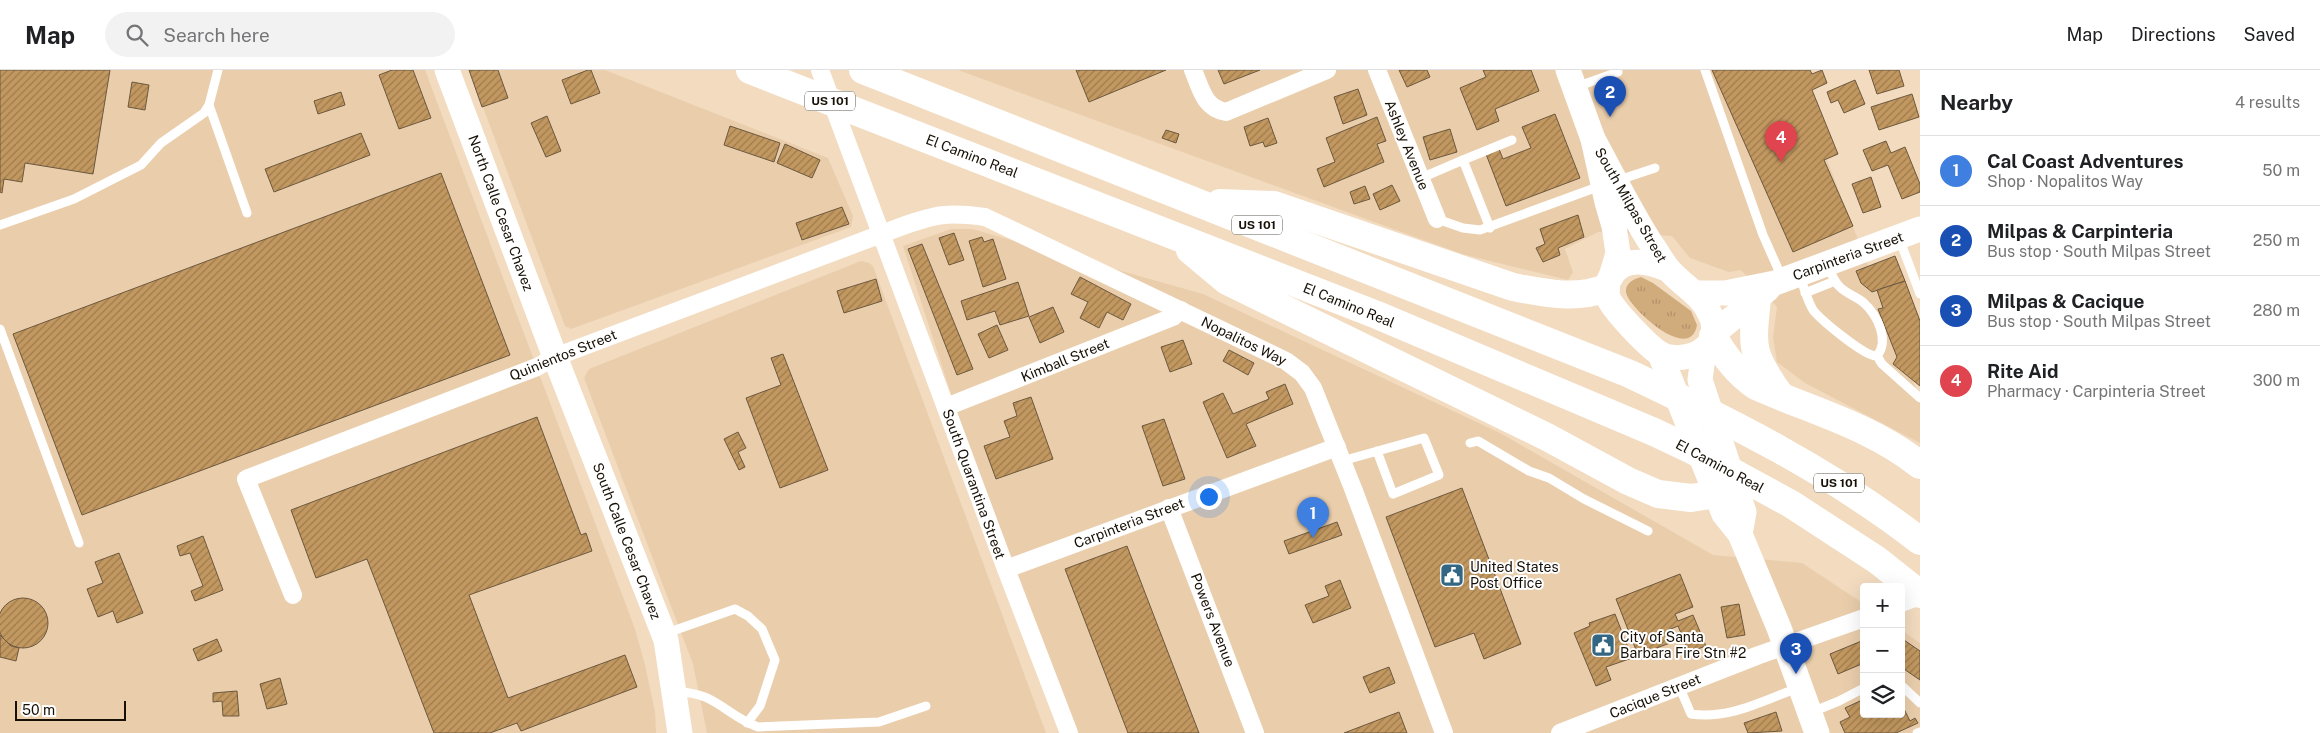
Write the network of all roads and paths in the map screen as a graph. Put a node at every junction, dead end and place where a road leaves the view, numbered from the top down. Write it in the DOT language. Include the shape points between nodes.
graph roads {
  1 [pos="218,70"];
  2 [pos="448,70"];
  3 [pos="820,70"];
  4 [pos="1194,70"];
  5 [pos="1327,70"];
  6 [pos="1377,70"];
  7 [pos="1705,70"];
  8 [pos="755,72"];
  9 [pos="1618,72"];
  10 [pos="873,74"];
  11 [pos="1571,79"];
  12 [pos="209,105"];
  13 [pos="1512,140"];
  14 [pos="1464,160"];
  15 [pos="1655,168"];
  16 [pos="1421,178"];
  17 [pos="1609,183"];
  18 [pos="1200,202"];
  19 [pos="247,213"];
  20 [pos="1437,219"];
  21 [pos="0,225"];
  22 [pos="1490,228"];
  23 [pos="1910,233"];
  24 [pos="882,234"];
  25 [pos="1170,234"];
  26 [pos="1669,270"];
  27 [pos="1831,273"];
  28 [pos="1608,282"];
  29 [pos="1784,286"];
  30 [pos="1695,293"];
  31 [pos="1920,294"];
  32 [pos="1182,310"];
  33 [pos="0,329"];
  34 [pos="1710,340"];
  35 [pos="1660,354"];
  36 [pos="1877,356"];
  37 [pos="555,357"];
  38 [pos="1780,396"];
  39 [pos="1920,398"];
  40 [pos="946,408"];
  41 [pos="1470,442"];
  42 [pos="1377,451"];
  43 [pos="1340,454"];
  44 [pos="1920,464"];
  45 [pos="1716,494"];
  46 [pos="1168,508"];
  47 [pos="1648,530"];
  48 [pos="1740,534"];
  49 [pos="1920,542"];
  50 [pos="79,543"];
  51 [pos="1006,569"];
  52 [pos="293,595"];
  53 [pos="1920,595"];
  54 [pos="1905,602"];
  55 [pos="1860,619"];
  56 [pos="663,634"];
  57 [pos="1785,645"];
  58 [pos="1679,686"];
  59 [pos="1800,687"];
  60 [pos="1905,689"];
  61 [pos="1860,690"];
  62 [pos="675,692"];
  63 [pos="1920,703"];
  64 [pos="926,706"];
  65 [pos="747,723"];
  66 [pos="1813,723"];
  67 [pos="681,732"];
  68 [pos="1070,733"];
  69 [pos="1256,733"];
  70 [pos="1444,733"];
  71 [pos="1560,733"];
  1 -- 12 [label="lane"];
  2 -- 37 [label="main road, North Calle Cesar Chavez"];
  3 -- 24 [label="street, South Quarantina Street"];
  4 -- 5 [label="street" via="1210,106 1226,112"];
  6 -- 16 [label="street, Ashley Avenue"];
  7 -- 29 [label="lane"];
  8 -- 25 [label="highway, El Camino Real / US 101"];
  9 -- 11 [label="lane"];
  10 -- 18 [label="highway, US 101"];
  11 -- 17 [label="main road, South Milpas Street"];
  12 -- 19 [label="lane"];
  12 -- 21 [label="lane" via="204,113 161,143 141,164 125,174 74,199"];
  13 -- 14 [label="lane"];
  14 -- 16 [label="lane"];
  14 -- 22 [label="lane"];
  15 -- 17 [label="lane"];
  16 -- 20 [label="street, Ashley Avenue"];
  17 -- 22 [label="lane"];
  17 -- 26 [label="main road, South Milpas Street"];
  17 -- 28 [label="main road, South Milpas Street" via="1618,253"];
  18 -- 28 [label="highway" via="1274,205 1513,287 1590,294"];
  18 -- 49 [label="highway, US 101" via="1630,374 1813,467 1886,515"];
  20 -- 22 [label="lane" via="1464,228"];
  23 -- 27 [label="main road, Carpinteria Street"];
  23 -- 31 [label="lane"];
  24 -- 32 [label="street, Nopalitos Way" via="933,215 959,213 985,217"];
  24 -- 37 [label="street, Quinientos Street"];
  24 -- 40 [label="street, South Quarantina Street"];
  25 -- 45 [label="highway" via="1227,280 1547,437 1628,481 1658,494 1691,498"];
  25 -- 53 [label="highway, El Camino Real / US 101" via="1377,315 1690,449 1827,526"];
  26 -- 28 [label="main road" via="1636,262 1623,265"];
  26 -- 30 [label="main road"];
  27 -- 29 [label="main road, Carpinteria Street"];
  27 -- 36 [label="lane" via="1841,289 1864,303 1872,314 1882,338"];
  28 -- 35 [label="main road" via="1610,302"];
  29 -- 30 [label="main road, Carpinteria Street"];
  29 -- 34 [label="main road, Carpinteria Street"];
  29 -- 36 [label="lane" via="1856,346 1869,355"];
  29 -- 38 [label="highway" via="1753,342 1761,369"];
  30 -- 34 [label="main road" via="1706,304 1712,318"];
  32 -- 40 [label="street, Kimball Street" via="1170,319"];
  32 -- 43 [label="street, Nopalitos Way" via="1302,372 1313,388"];
  33 -- 50 [label="lane"];
  34 -- 35 [label="main road" via="1682,357"];
  34 -- 38 [label="highway" via="1743,377"];
  34 -- 48 [label="main road" via="1700,380 1744,512"];
  35 -- 45 [label="main road"];
  36 -- 39 [label="lane"];
  37 -- 52 [label="street, Quinientos Street" via="246,479"];
  37 -- 56 [label="main road, South Calle Cesar Chavez"];
  38 -- 44 [label="highway" via="1857,426"];
  40 -- 51 [label="street, South Quarantina Street"];
  41 -- 47 [label="lane" via="1478,441 1529,471 1549,478"];
  42 -- 42 [label="lane" via="1393,494 1439,475 1424,438"];
  42 -- 43 [label="lane"];
  43 -- 46 [label="street, Carpinteria Street"];
  43 -- 70 [label="street, Nopalitos Way"];
  45 -- 48 [label="main road" via="1724,514"];
  46 -- 51 [label="street, Carpinteria Street"];
  46 -- 69 [label="street, Powers Avenue"];
  48 -- 57 [label="main road"];
  51 -- 68 [label="street, South Quarantina Street"];
  53 -- 54 [label="street"];
  55 -- 57 [label="street, Cacique Street"];
  56 -- 62 [label="main road, South Calle Cesar Chavez"];
  56 -- 65 [label="lane" via="735,610 762,629 775,660 760,706"];
  57 -- 58 [label="street, Cacique Street"];
  57 -- 59 [label="main road"];
  58 -- 59 [label="lane" via="1692,714 1704,716 1725,714"];
  58 -- 71 [label="street, Cacique Street"];
  59 -- 66 [label="main road"];
  60 -- 63 [label="lane"];
  61 -- 66 [label="lane" via="1839,701"];
  62 -- 65 [label="lane" via="692,692 708,697"];
  62 -- 67 [label="main road, South Calle Cesar Chavez"];
  64 -- 65 [label="lane" via="878,722 770,727"];
}
